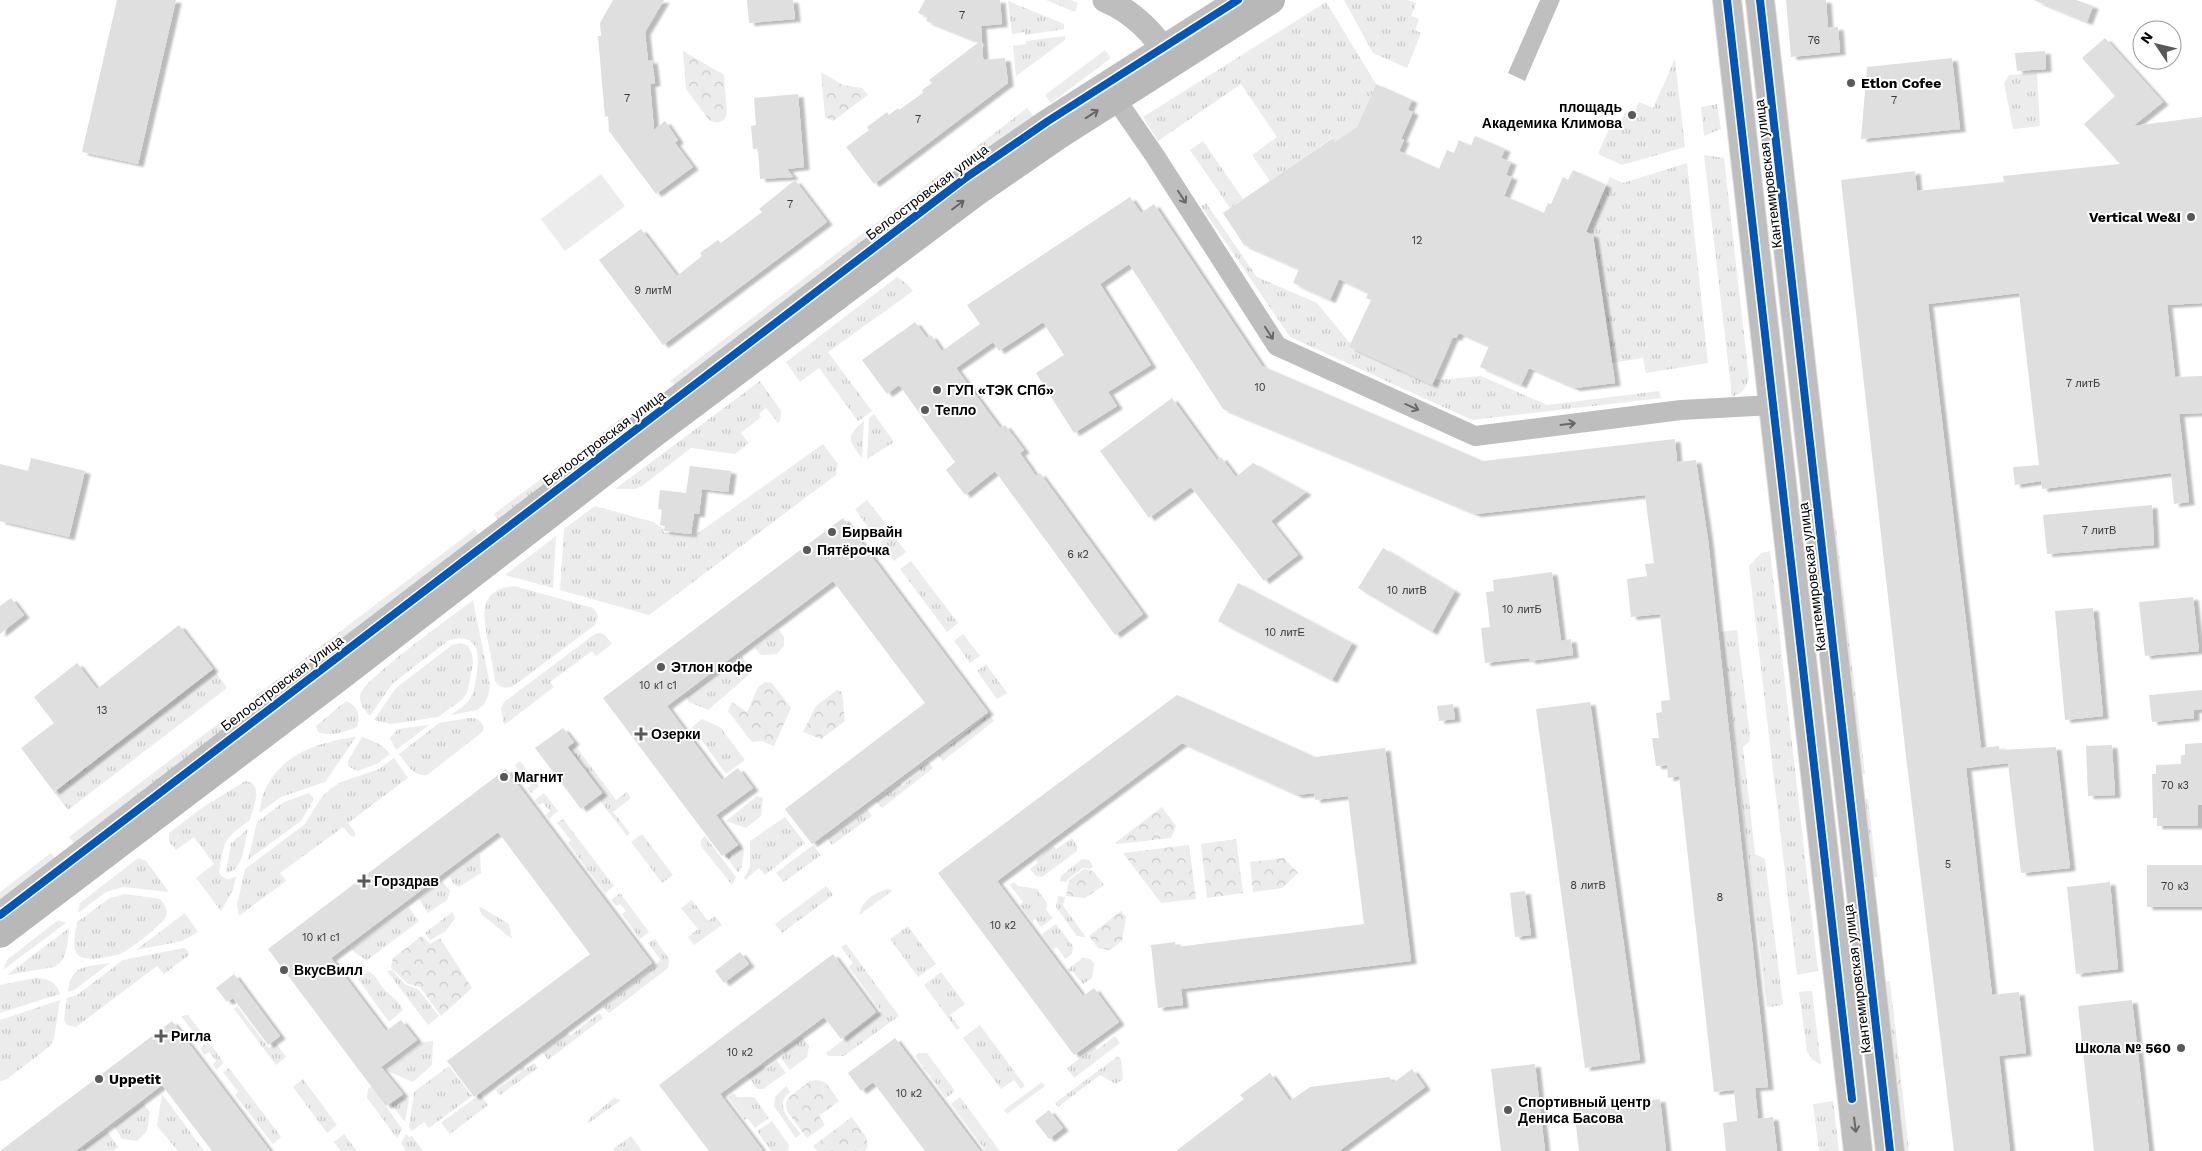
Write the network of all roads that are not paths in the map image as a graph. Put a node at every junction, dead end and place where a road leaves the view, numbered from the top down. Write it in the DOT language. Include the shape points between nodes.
graph roads {
  1 [pos="1105,0"];
  2 [pos="1238,0"];
  3 [pos="1271,0"];
  4 [pos="1728,0"];
  5 [pos="1760,0"];
  6 [pos="1168,54"];
  7 [pos="1115,98"];
  8 [pos="1773,404"];
  9 [pos="0,915"];
  10 [pos="0,934"];
  11 [pos="1858,1151"];
  12 [pos="1890,1151"];
  1 -- 6 [label="street" via="1142,22"];
  2 -- 6 [label="street, Белоостровская улица"];
  3 -- 6 [label="main road, Белоостровская улица"];
  4 -- 8 [label="main road, Кантемировская улица"];
  5 -- 12 [label="main road, Кантемировская улица"];
  6 -- 7 [label="main road, Белоостровская улица"];
  6 -- 9 [label="street, Белоостровская улица" via="1048,121 964,179"];
  7 -- 8 [label="street, one-way" via="1277,346 1475,436 1681,410"];
  10 -- 7 [label="main road, Белоостровская улица, one-way" via="904,245"];
  8 -- 11 [label="main road, Кантемировская улица, one-way"];
}
